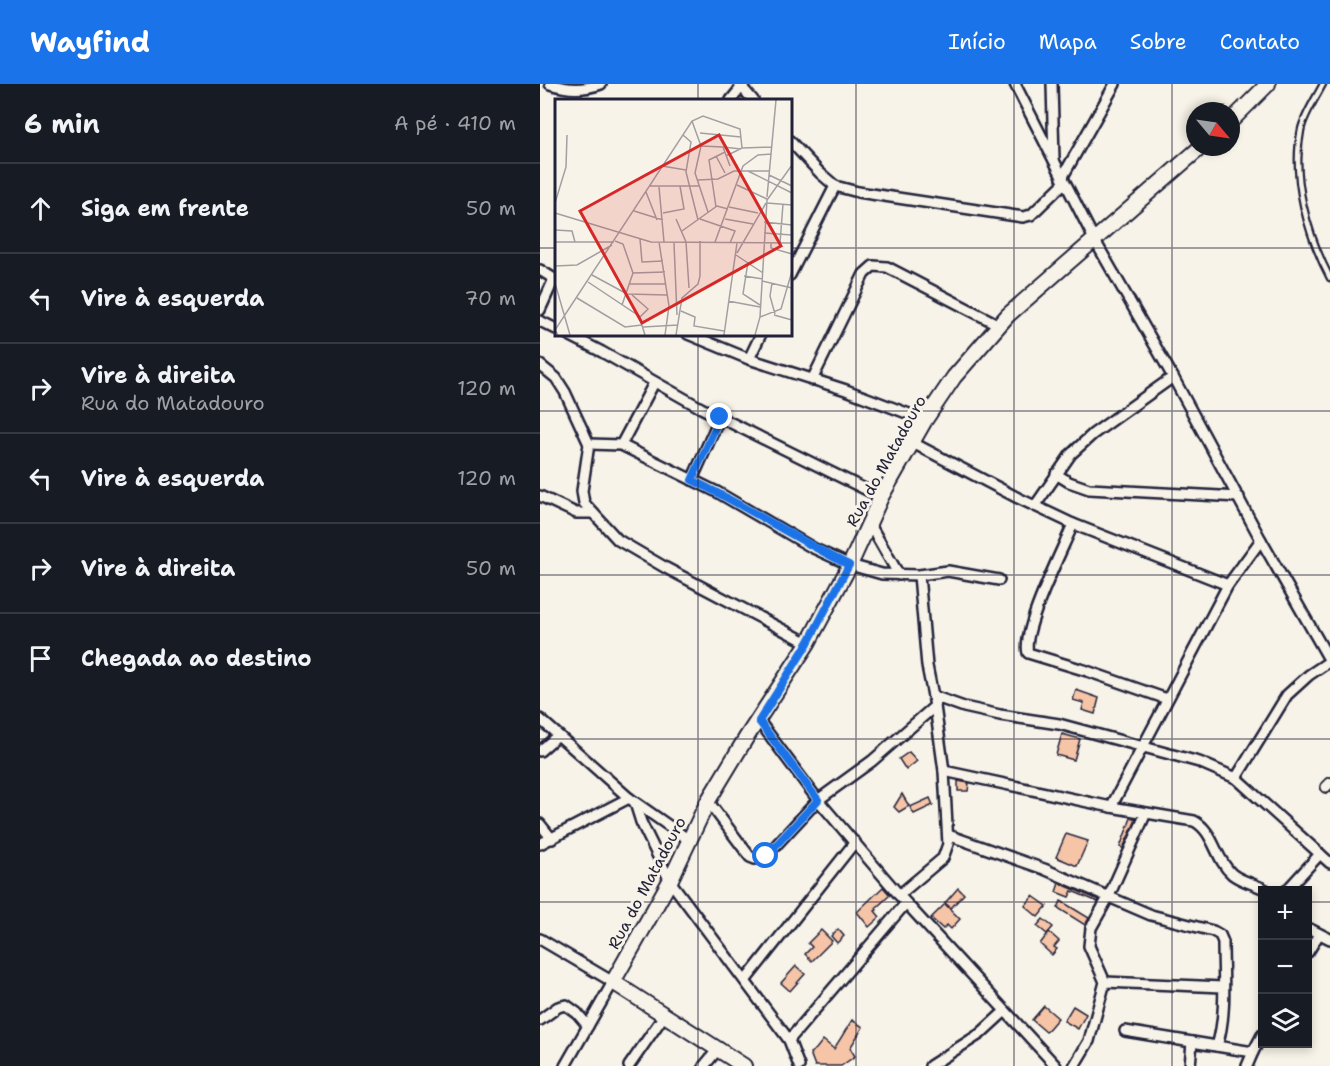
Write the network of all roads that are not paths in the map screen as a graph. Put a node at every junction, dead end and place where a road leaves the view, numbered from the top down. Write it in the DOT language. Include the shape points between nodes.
graph roads {
  1 [pos="550,84"];
  2 [pos="601,84"];
  3 [pos="1015,84"];
  4 [pos="1052,84"];
  5 [pos="1115,84"];
  6 [pos="1268,84"];
  7 [pos="1323,84"];
  8 [pos="741,85"];
  9 [pos="581,89"];
  10 [pos="582,99"];
  11 [pos="732,99"];
  12 [pos="752,99"];
  13 [pos="1240,112"];
  14 [pos="792,143"];
  15 [pos="1191,156"];
  16 [pos="1054,163"];
  17 [pos="1063,181"];
  18 [pos="835,186"];
  19 [pos="1094,239"];
  20 [pos="540,270"];
  21 [pos="792,271"];
  22 [pos="1330,278"];
  23 [pos="555,280"];
  24 [pos="540,310"];
  25 [pos="540,321"];
  26 [pos="999,325"];
  27 [pos="555,328"];
  28 [pos="571,336"];
  29 [pos="693,336"];
  30 [pos="760,336"];
  31 [pos="749,359"];
  32 [pos="540,364"];
  33 [pos="1173,377"];
  34 [pos="812,380"];
  35 [pos="654,383"];
  36 [pos="720,417"];
  37 [pos="925,420"];
  38 [pos="913,443"];
  39 [pos="589,444"];
  40 [pos="621,446"];
  41 [pos="1056,474"];
  42 [pos="692,480"];
  43 [pos="540,496"];
  44 [pos="881,497"];
  45 [pos="1239,497"];
  46 [pos="1035,506"];
  47 [pos="593,513"];
  48 [pos="869,523"];
  49 [pos="1073,524"];
  50 [pos="1261,540"];
  51 [pos="849,565"];
  52 [pos="899,575"];
  53 [pos="919,575"];
  54 [pos="999,580"];
  55 [pos="1228,585"];
  56 [pos="808,643"];
  57 [pos="933,696"];
  58 [pos="1167,699"];
  59 [pos="936,706"];
  60 [pos="540,719"];
  61 [pos="759,721"];
  62 [pos="558,736"];
  63 [pos="1141,747"];
  64 [pos="540,751"];
  65 [pos="944,771"];
  66 [pos="1236,778"];
  67 [pos="818,800"];
  68 [pos="632,801"];
  69 [pos="708,801"];
  70 [pos="1111,807"];
  71 [pos="1146,813"];
  72 [pos="540,824"];
  73 [pos="948,835"];
  74 [pos="552,839"];
  75 [pos="689,840"];
  76 [pos="855,842"];
  77 [pos="540,844"];
  78 [pos="1320,854"];
  79 [pos="1330,863"];
  80 [pos="670,881"];
  81 [pos="1291,886"];
  82 [pos="1258,887"];
  83 [pos="899,894"];
  84 [pos="1109,896"];
  85 [pos="906,903"];
  86 [pos="1312,930"];
  87 [pos="1319,934"];
  88 [pos="540,939"];
  89 [pos="1330,939"];
  90 [pos="1312,945"];
  91 [pos="745,981"];
  92 [pos="613,982"];
  93 [pos="1105,982"];
  94 [pos="1223,987"];
  95 [pos="1005,1011"];
  96 [pos="665,1014"];
  97 [pos="540,1020"];
  98 [pos="588,1026"];
  99 [pos="1125,1031"];
  100 [pos="789,1040"];
  101 [pos="1192,1042"];
  102 [pos="1258,1044"];
  103 [pos="1217,1046"];
  104 [pos="719,1048"];
  105 [pos="1253,1052"];
  106 [pos="565,1066"];
  107 [pos="629,1066"];
  108 [pos="704,1066"];
  109 [pos="744,1066"];
  110 [pos="799,1066"];
  111 [pos="930,1066"];
  112 [pos="1056,1066"];
  113 [pos="1074,1066"];
  114 [pos="1190,1066"];
  115 [pos="1247,1066"];
  1 -- 9 [label="street"];
  2 -- 9 [label="street"];
  3 -- 16 [label="street"];
  4 -- 16 [label="street"];
  5 -- 17 [label="street"];
  6 -- 13 [label="street"];
  7 -- 22 [label="lane" via="1301,129 1299,158 1302,200 1311,237"];
  8 -- 11 [label="street"];
  8 -- 12 [label="street"];
  9 -- 10 [label="street"];
  14 -- 18 [label="street"];
  15 -- 19 [label="street, Rua do Matadouro"];
  16 -- 17 [label="street"];
  17 -- 18 [label="street" via="1031,215 1023,217"];
  17 -- 19 [label="street"];
  18 -- 21 [label="street"];
  19 -- 26 [label="street, Rua do Matadouro"];
  19 -- 33 [label="street"];
  20 -- 23 [label="street"];
  23 -- 24 [label="street"];
  25 -- 27 [label="street"];
  26 -- 34 [label="street" via="887,267 873,266 864,274"];
  26 -- 37 [label="street, Rua do Matadouro" via="954,377"];
  28 -- 35 [label="street"];
  29 -- 31 [label="street"];
  30 -- 31 [label="street"];
  31 -- 34 [label="street"];
  32 -- 39 [label="street" via="565,392"];
  33 -- 41 [label="street" via="1093,434"];
  33 -- 45 [label="street"];
  34 -- 37 [label="street"];
  35 -- 36 [label="street"];
  35 -- 40 [label="street"];
  36 -- 42 [label="street"];
  36 -- 44 [label="street"];
  37 -- 38 [label="street, Rua do Matadouro"];
  38 -- 44 [label="street, Rua do Matadouro"];
  38 -- 46 [label="street"];
  39 -- 40 [label="street"];
  39 -- 47 [label="street" via="582,491 584,503"];
  40 -- 42 [label="street"];
  41 -- 45 [label="street" via="1089,489"];
  41 -- 46 [label="street"];
  42 -- 51 [label="street"];
  43 -- 47 [label="street" via="576,513"];
  44 -- 48 [label="street, Rua do Matadouro"];
  45 -- 50 [label="street"];
  46 -- 49 [label="street"];
  47 -- 56 [label="street" via="618,540"];
  48 -- 51 [label="street, Rua do Matadouro"];
  48 -- 52 [label="street"];
  49 -- 55 [label="street"];
  49 -- 58 [label="street" via="1033,618 1028,653"];
  50 -- 55 [label="street"];
  50 -- 66 [label="street" via="1330,661 1287,695"];
  51 -- 52 [label="street"];
  51 -- 56 [label="street, Rua do Matadouro"];
  52 -- 53 [label="street"];
  53 -- 54 [label="street" via="948,571"];
  53 -- 57 [label="street"];
  55 -- 58 [label="street"];
  56 -- 61 [label="street, Rua do Matadouro"];
  57 -- 59 [label="street"];
  57 -- 63 [label="street" via="964,707 1059,724"];
  58 -- 63 [label="street"];
  59 -- 65 [label="street"];
  59 -- 67 [label="street"];
  60 -- 62 [label="street"];
  61 -- 67 [label="street"];
  61 -- 69 [label="street, Rua do Matadouro"];
  62 -- 64 [label="street"];
  62 -- 68 [label="street"];
  63 -- 66 [label="street" via="1199,762"];
  63 -- 70 [label="street"];
  65 -- 70 [label="street"];
  65 -- 73 [label="street"];
  66 -- 78 [label="street"];
  67 -- 69 [label="street" via="766,856 755,860"];
  67 -- 76 [label="street"];
  68 -- 74 [label="street"];
  68 -- 75 [label="street"];
  68 -- 80 [label="street"];
  69 -- 75 [label="street, Rua do Matadouro"];
  70 -- 71 [label="street"];
  71 -- 82 [label="street" via="1203,826 1219,858 1232,873"];
  71 -- 84 [label="street"];
  72 -- 74 [label="street"];
  73 -- 83 [label="street" via="943,858"];
  73 -- 84 [label="street"];
  74 -- 77 [label="street"];
  75 -- 80 [label="street, Rua do Matadouro"];
  76 -- 83 [label="street"];
  76 -- 91 [label="street"];
  78 -- 79 [label="street"];
  78 -- 81 [label="street"];
  80 -- 91 [label="street"];
  80 -- 92 [label="street, Rua do Matadouro"];
  83 -- 85 [label="street"];
  84 -- 93 [label="street" via="1089,937 1092,958"];
  84 -- 94 [label="street" via="1151,915 1220,935"];
  85 -- 95 [label="street"];
  85 -- 100 [label="street"];
  86 -- 87 [label="street"];
  87 -- 89 [label="street"];
  87 -- 90 [label="street"];
  88 -- 92 [label="street"];
  91 -- 100 [label="street"];
  92 -- 96 [label="street"];
  92 -- 98 [label="street"];
  93 -- 94 [label="street"];
  93 -- 113 [label="street" via="1089,1041"];
  94 -- 103 [label="street"];
  95 -- 111 [label="street" via="974,1038"];
  95 -- 112 [label="street"];
  96 -- 104 [label="street"];
  96 -- 107 [label="street"];
  97 -- 98 [label="street" via="566,1005"];
  98 -- 106 [label="street"];
  99 -- 101 [label="street"];
  100 -- 110 [label="street"];
  101 -- 103 [label="street"];
  101 -- 114 [label="street"];
  102 -- 105 [label="street"];
  103 -- 105 [label="street"];
  104 -- 108 [label="street"];
  104 -- 109 [label="street"];
  105 -- 115 [label="street"];
}
